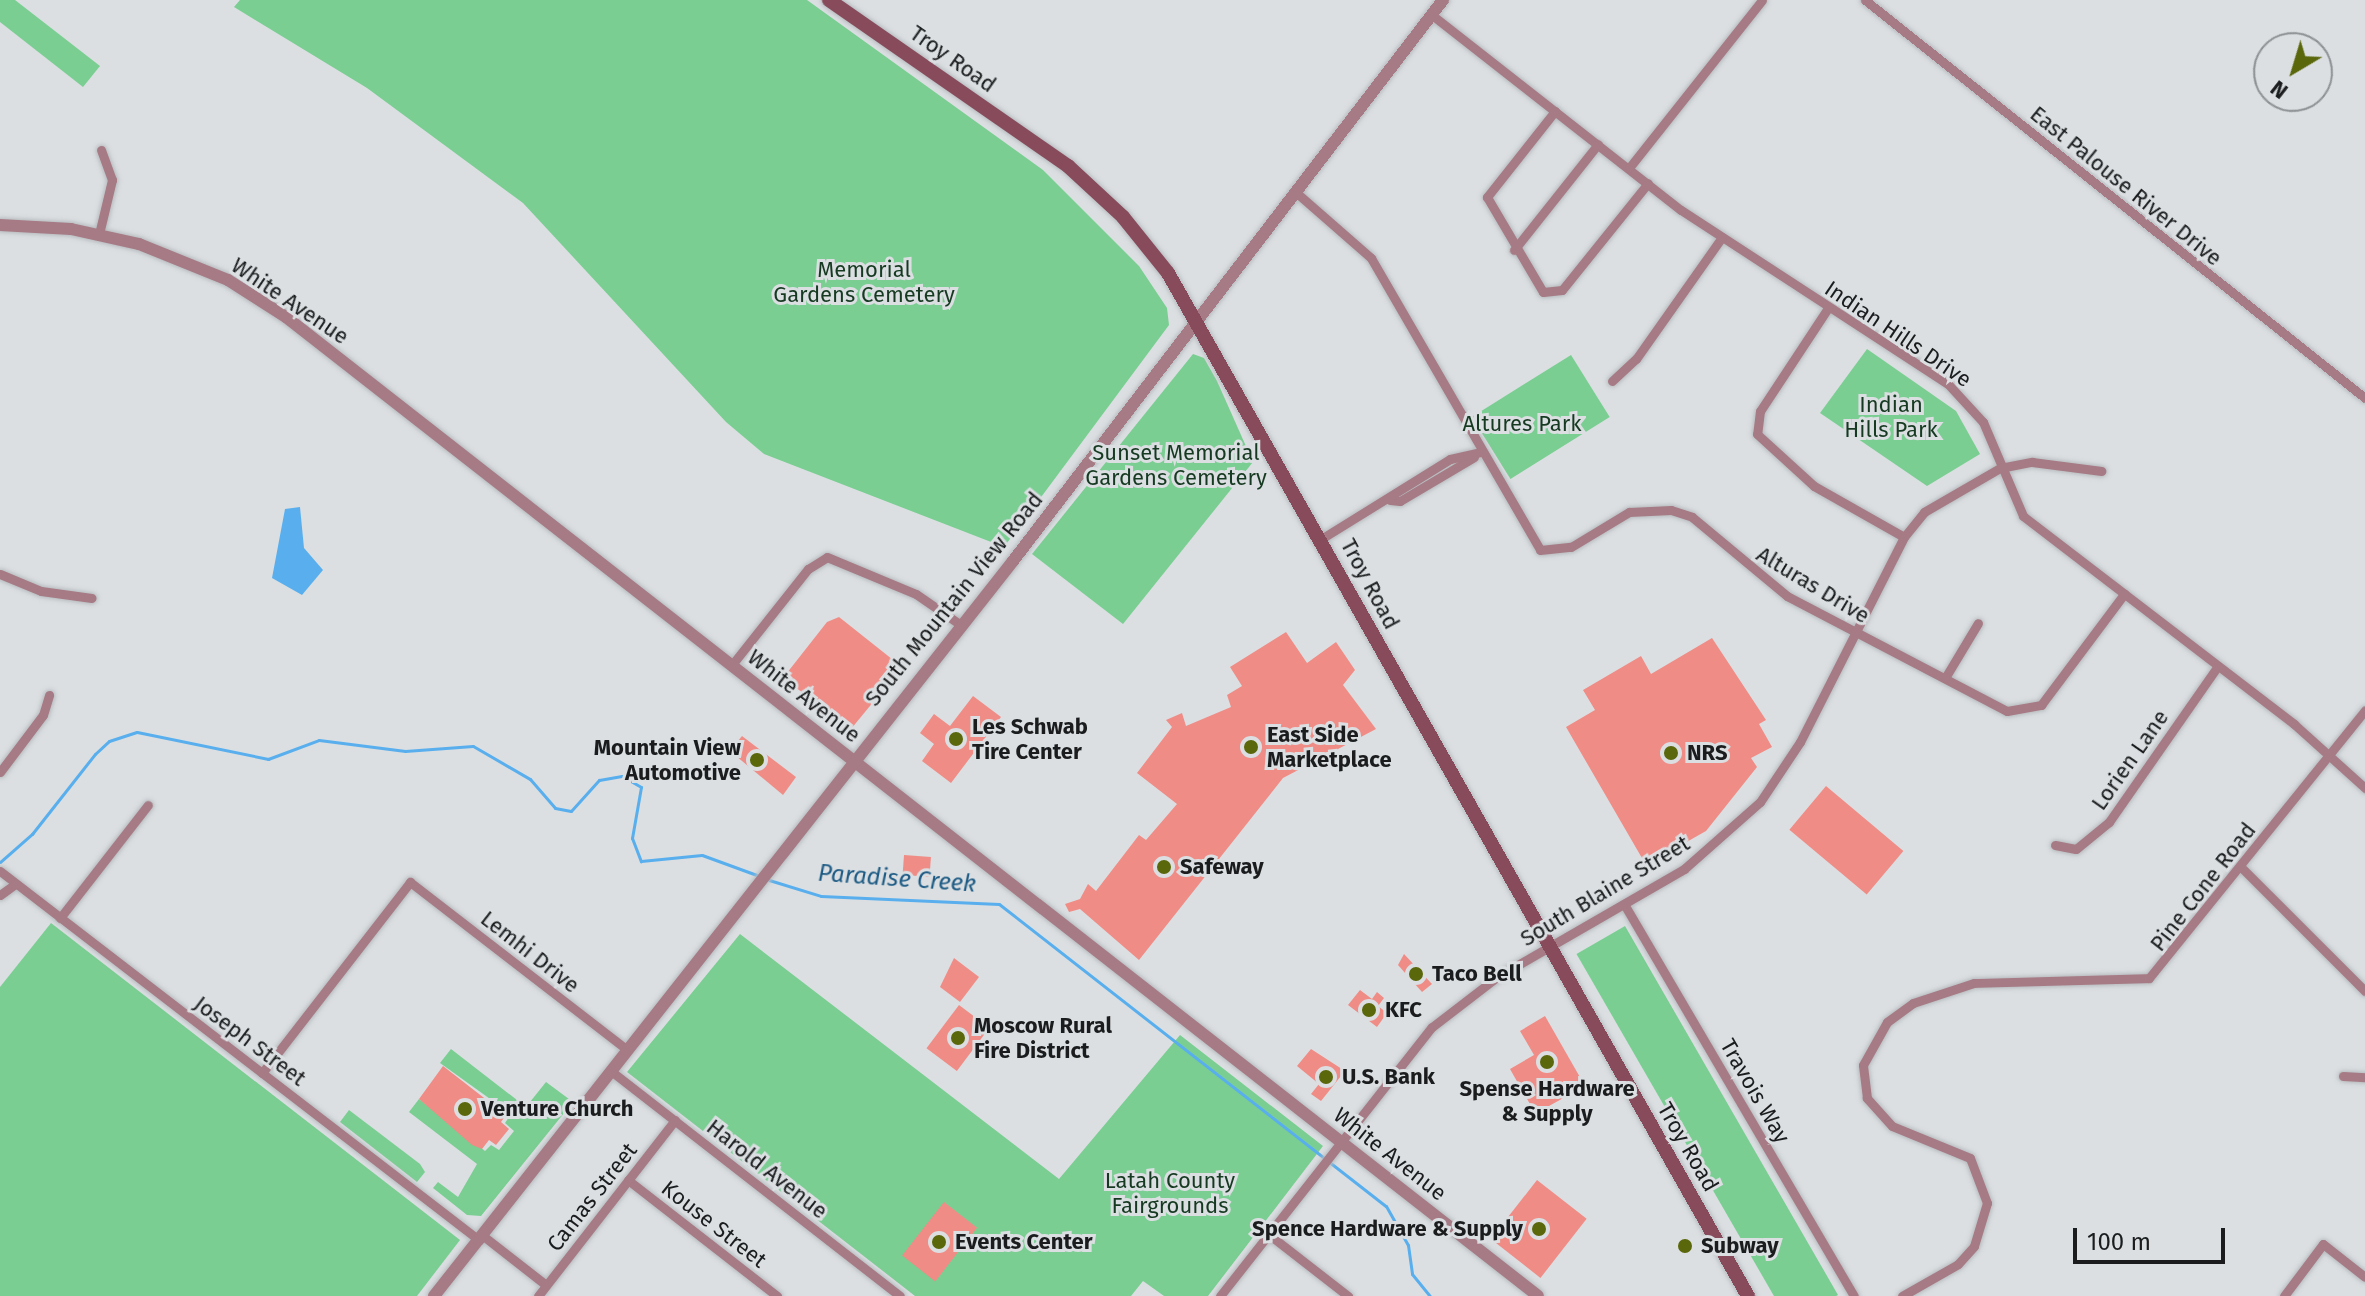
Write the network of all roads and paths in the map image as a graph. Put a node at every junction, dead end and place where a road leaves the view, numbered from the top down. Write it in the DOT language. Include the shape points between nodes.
graph roads {
  1 [pos="829,0"];
  2 [pos="1443,0"];
  3 [pos="1762,0"];
  4 [pos="1865,0"];
  5 [pos="1432,15"];
  6 [pos="1555,111"];
  7 [pos="1598,144"];
  8 [pos="101,150"];
  9 [pos="1629,168"];
  10 [pos="1648,183"];
  11 [pos="1298,194"];
  12 [pos="0,225"];
  13 [pos="99,234"];
  14 [pos="1722,237"];
  15 [pos="1514,250"];
  16 [pos="1828,308"];
  17 [pos="1198,319"];
  18 [pos="1612,381"];
  19 [pos="2365,398"];
  20 [pos="1481,452"];
  21 [pos="2000,468"];
  22 [pos="2101,471"];
  23 [pos="1904,537"];
  24 [pos="1321,539"];
  25 [pos="0,574"];
  26 [pos="2124,594"];
  27 [pos="92,598"];
  28 [pos="1978,623"];
  29 [pos="961,625"];
  30 [pos="1855,632"];
  31 [pos="731,666"];
  32 [pos="2218,666"];
  33 [pos="1945,678"];
  34 [pos="49,695"];
  35 [pos="2365,710"];
  36 [pos="2330,755"];
  37 [pos="852,759"];
  38 [pos="1,768"];
  39 [pos="2365,788"];
  40 [pos="148,805"];
  41 [pos="2055,845"];
  42 [pos="2242,868"];
  43 [pos="0,872"];
  44 [pos="15,884"];
  45 [pos="0,895"];
  46 [pos="1624,904"];
  47 [pos="60,918"];
  48 [pos="1549,947"];
  49 [pos="2365,991"];
  50 [pos="627,1050"];
  51 [pos="611,1071"];
  52 [pos="262,1073"];
  53 [pos="2343,1076"];
  54 [pos="2365,1077"];
  55 [pos="675,1120"];
  56 [pos="1337,1143"];
  57 [pos="628,1180"];
  58 [pos="1267,1233"];
  59 [pos="480,1238"];
  60 [pos="2365,1277"];
  61 [pos="543,1292"];
  62 [pos="434,1296"];
  63 [pos="777,1296"];
  64 [pos="900,1296"];
  65 [pos="1220,1296"];
  66 [pos="1348,1296"];
  67 [pos="1538,1296"];
  68 [pos="1748,1296"];
  69 [pos="1854,1296"];
  70 [pos="1902,1296"];
  71 [pos="2284,1296"];
  1 -- 17 [label="main road, Troy Road" via="1088,182 1148,246"];
  2 -- 5 [label="street, South Mountain View Road"];
  3 -- 9 [label="street"];
  4 -- 19 [label="street, East Palouse River Drive"];
  5 -- 6 [label="street, Indian Hills Drive"];
  5 -- 11 [label="street, South Mountain View Road"];
  6 -- 7 [label="street, Indian Hills Drive"];
  6 -- 15 [label="street" via="1487,197"];
  7 -- 9 [label="street, Indian Hills Drive"];
  7 -- 15 [label="street"];
  8 -- 13 [label="street" via="112,180"];
  9 -- 10 [label="street, Indian Hills Drive"];
  10 -- 14 [label="street, Indian Hills Drive"];
  10 -- 15 [label="street" via="1553,295 1534,283"];
  11 -- 17 [label="street, South Mountain View Road"];
  11 -- 20 [label="street, Alturas Drive" via="1371,258"];
  12 -- 13 [label="street, White Avenue"];
  13 -- 31 [label="street, White Avenue" via="201,267 276,310 602,559"];
  14 -- 16 [label="street, Indian Hills Drive"];
  14 -- 18 [label="street" via="1636,359"];
  16 -- 21 [label="street, Indian Hills Drive" via="1948,384 1983,422"];
  16 -- 23 [label="street" via="1760,411 1757,434 1814,486"];
  17 -- 24 [label="main road, Troy Road"];
  17 -- 29 [label="street, South Mountain View Road"];
  20 -- 24 [label="street" via="1400,501 1390,500"];
  20 -- 30 [label="street, Alturas Drive" via="1540,550 1571,547 1629,512 1671,510 1692,517 1761,579"];
  21 -- 22 [label="street, South Blaine Street" via="2032,462"];
  21 -- 23 [label="street, South Blaine Street" via="1948,493"];
  21 -- 26 [label="street, Indian Hills Drive" via="2023,516"];
  23 -- 30 [label="street, South Blaine Street"];
  24 -- 48 [label="main road, Troy Road" via="1418,722"];
  25 -- 27 [label="street" via="41,591"];
  26 -- 32 [label="street, Indian Hills Drive"];
  26 -- 33 [label="street, Alturas Drive" via="2041,705 2007,711"];
  28 -- 33 [label="street"];
  29 -- 31 [label="street" via="886,579 827,557 814,564"];
  29 -- 37 [label="street, South Mountain View Road"];
  30 -- 33 [label="street, Alturas Drive"];
  30 -- 46 [label="street, South Blaine Street" via="1800,742 1760,802 1684,869"];
  31 -- 37 [label="street, White Avenue"];
  32 -- 36 [label="street, Indian Hills Drive"];
  32 -- 41 [label="street, Lorien Lane" via="2109,822 2076,849"];
  34 -- 38 [label="street" via="43,715"];
  35 -- 36 [label="street, Pine Cone Road"];
  36 -- 39 [label="street, Indian Hills Drive"];
  36 -- 42 [label="street, Pine Cone Road"];
  37 -- 50 [label="street, South Mountain View Road"];
  37 -- 56 [label="street, White Avenue"];
  40 -- 47 [label="street"];
  42 -- 49 [label="street"];
  42 -- 70 [label="street, Pine Cone Road" via="2149,978 1974,983 1913,1003 1887,1022 1863,1065 1867,1098 1892,1126 1970,1158 1987,1203 1974,1246 1958,1264"];
  43 -- 44 [label="street, Joseph Street"];
  44 -- 45 [label="street"];
  44 -- 47 [label="street, Joseph Street"];
  46 -- 48 [label="street, South Blaine Street"];
  46 -- 69 [label="street, Travois Way"];
  47 -- 52 [label="street, Joseph Street"];
  48 -- 56 [label="street, South Blaine Street" via="1479,989 1432,1027"];
  48 -- 68 [label="main road, Troy Road"];
  50 -- 51 [label="street, South Mountain View Road"];
  50 -- 52 [label="street, Lemhi Drive" via="410,882"];
  51 -- 55 [label="street, Harold Avenue"];
  51 -- 59 [label="street, South Mountain View Road"];
  52 -- 59 [label="street, Joseph Street"];
  53 -- 54 [label="street"];
  55 -- 57 [label="street, Camas Street"];
  55 -- 64 [label="street, Harold Avenue"];
  56 -- 58 [label="street, South Blaine Street"];
  56 -- 67 [label="street, White Avenue"];
  57 -- 61 [label="street, Camas Street"];
  57 -- 63 [label="street, Kouse Street"];
  58 -- 65 [label="street, South Blaine Street"];
  58 -- 66 [label="street"];
  59 -- 61 [label="street, Joseph Street"];
  59 -- 62 [label="street, South Mountain View Road"];
  60 -- 71 [label="street" via="2323,1244"];
}
